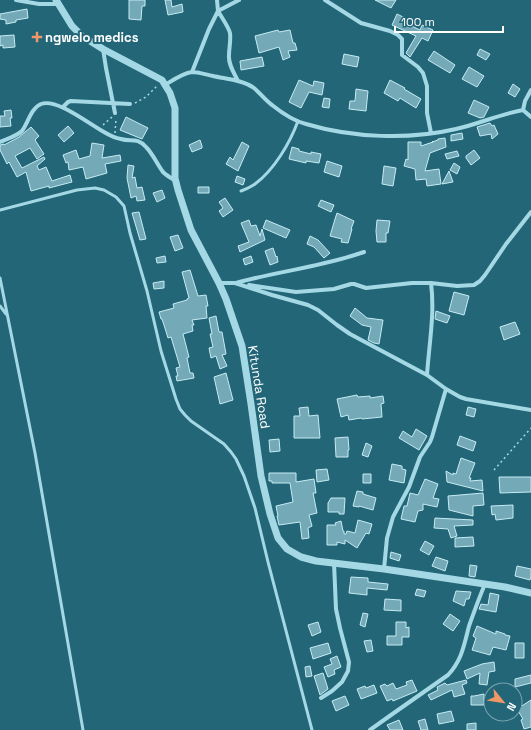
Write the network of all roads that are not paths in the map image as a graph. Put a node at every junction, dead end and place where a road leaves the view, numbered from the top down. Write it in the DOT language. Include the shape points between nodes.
graph roads {
  1 [pos="16,0"];
  2 [pos="217,0"];
  3 [pos="239,0"];
  4 [pos="325,0"];
  5 [pos="57,2"];
  6 [pos="218,11"];
  7 [pos="103,49"];
  8 [pos="192,72"];
  9 [pos="238,81"];
  10 [pos="165,85"];
  11 [pos="531,90"];
  12 [pos="114,104"];
  13 [pos="130,104"];
  14 [pos="63,107"];
  15 [pos="523,110"];
  16 [pos="116,113"];
  17 [pos="531,117"];
  18 [pos="298,121"];
  19 [pos="430,133"];
  20 [pos="0,142"];
  21 [pos="176,181"];
  22 [pos="241,191"];
  23 [pos="0,210"];
  24 [pos="531,212"];
  25 [pos="364,252"];
  26 [pos="0,278"];
  27 [pos="219,283"];
  28 [pos="235,283"];
  29 [pos="431,283"];
  30 [pos="0,306"];
  31 [pos="8,317"];
  32 [pos="427,375"];
  33 [pos="446,389"];
  34 [pos="531,410"];
  35 [pos="334,563"];
  36 [pos="384,569"];
  37 [pos="484,584"];
  38 [pos="531,593"];
  39 [pos="321,698"];
  40 [pos="84,730"];
  41 [pos="312,730"];
  42 [pos="370,730"];
  1 -- 5 [label="street" via="39,4"];
  2 -- 6 [label="street"];
  3 -- 6 [label="street"];
  4 -- 19 [label="street" via="361,23 390,31 402,39 402,55 418,67 425,79"];
  5 -- 7 [label="street, Kitunda Road" via="72,26 82,36"];
  6 -- 8 [label="street"];
  6 -- 9 [label="street" via="230,33 228,56"];
  7 -- 10 [label="street, Kitunda Road" via="162,80"];
  7 -- 12 [label="street"];
  8 -- 9 [label="street"];
  8 -- 10 [label="street" via="179,76"];
  9 -- 18 [label="street" via="253,87 272,104"];
  10 -- 21 [label="street, Kitunda Road" via="175,108"];
  11 -- 15 [label="street"];
  12 -- 13 [label="street"];
  12 -- 14 [label="street" via="71,101"];
  12 -- 16 [label="street"];
  14 -- 20 [label="street" via="49,103 38,106 21,132"];
  14 -- 21 [label="street" via="114,137 136,140 146,146 163,172"];
  15 -- 17 [label="street"];
  15 -- 19 [label="street" via="457,129"];
  18 -- 19 [label="street" via="344,133 408,136"];
  18 -- 22 [label="lane" via="283,151 267,172 256,183"];
  21 -- 27 [label="street, Kitunda Road" via="191,230"];
  23 -- 41 [label="lane" via="78,190 96,188 116,197 124,206 161,351 180,408 191,421 231,452 244,476 255,508"];
  24 -- 29 [label="street" via="480,281 466,286"];
  25 -- 28 [label="street" via="334,262"];
  26 -- 31 [label="lane"];
  27 -- 28 [label="street"];
  27 -- 35 [label="street, Kitunda Road" via="242,346 261,476 278,538 287,549 301,557"];
  28 -- 29 [label="street" via="296,292 334,289 351,284 366,288"];
  28 -- 32 [label="street" via="308,305 350,334"];
  29 -- 32 [label="street" via="433,298"];
  30 -- 31 [label="lane"];
  31 -- 40 [label="lane"];
  32 -- 33 [label="street"];
  33 -- 34 [label="street" via="466,399"];
  33 -- 36 [label="street" via="430,442 420,457 409,487 393,517 387,538"];
  35 -- 36 [label="street, Kitunda Road"];
  35 -- 39 [label="street" via="336,609 349,662 348,671 342,682"];
  36 -- 37 [label="street, Kitunda Road"];
  37 -- 38 [label="street, Kitunda Road"];
  37 -- 42 [label="street" via="456,667 442,680"];
}
